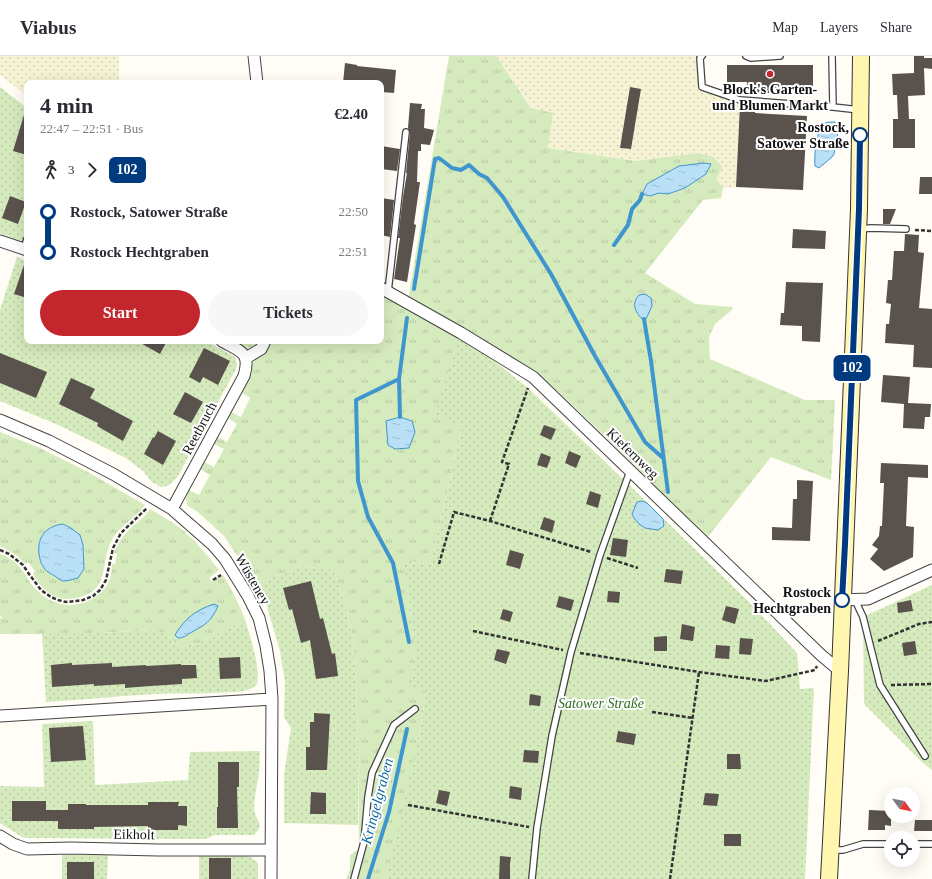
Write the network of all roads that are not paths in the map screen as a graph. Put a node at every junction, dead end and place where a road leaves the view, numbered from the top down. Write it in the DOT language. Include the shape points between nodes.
graph roads {
  1 [pos="254,56"];
  2 [pos="702,56"];
  3 [pos="746,56"];
  4 [pos="780,56"];
  5 [pos="832,56"];
  6 [pos="861,56"];
  7 [pos="257,80"];
  8 [pos="833,107"];
  9 [pos="860,110"];
  10 [pos="406,132"];
  11 [pos="858,229"];
  12 [pos="906,229"];
  13 [pos="0,241"];
  14 [pos="24,246"];
  15 [pos="384,290"];
  16 [pos="227,344"];
  17 [pos="264,344"];
  18 [pos="246,358"];
  19 [pos="0,420"];
  20 [pos="630,471"];
  21 [pos="172,509"];
  22 [pos="932,570"];
  23 [pos="848,600"];
  24 [pos="840,671"];
  25 [pos="272,699"];
  26 [pos="415,709"];
  27 [pos="0,716"];
  28 [pos="925,756"];
  29 [pos="0,836"];
  30 [pos="884,844"];
  31 [pos="920,844"];
  32 [pos="932,844"];
  33 [pos="271,850"];
  34 [pos="830,850"];
  35 [pos="271,879"];
  36 [pos="354,879"];
  37 [pos="532,879"];
  38 [pos="828,879"];
  1 -- 7 [label="street"];
  2 -- 8 [label="lane" via="702,87 740,100"];
  3 -- 4 [label="lane"];
  5 -- 8 [label="lane"];
  6 -- 9 [label="main road"];
  8 -- 9 [label="lane"];
  9 -- 11 [label="main road"];
  10 -- 15 [label="lane"];
  11 -- 12 [label="lane"];
  11 -- 23 [label="main road" via="845,552"];
  13 -- 14 [label="street"];
  15 -- 20 [label="street, Kiefernweg" via="533,377"];
  16 -- 18 [label="street" via="242,352"];
  17 -- 18 [label="street" via="261,349"];
  18 -- 21 [label="street, Reetbruch" via="244,376"];
  19 -- 21 [label="street, Wüsteney" via="114,474"];
  20 -- 24 [label="street, Kiefernweg"];
  20 -- 37 [label="lane" via="600,555 571,652 552,736 537,828"];
  21 -- 25 [label="street, Wüsteney" via="212,544 225,559 248,596 259,618 266,646"];
  22 -- 23 [label="street" via="868,599"];
  23 -- 24 [label="main road"];
  23 -- 28 [label="lane" via="863,617 880,685"];
  24 -- 34 [label="main road"];
  25 -- 27 [label="street"];
  25 -- 33 [label="street, Wüsteney"];
  26 -- 36 [label="lane" via="394,725 372,773 364,842"];
  29 -- 33 [label="street, Eikholt" via="12,844 27,849"];
  30 -- 34 [label="lane" via="863,844 843,850"];
  31 -- 32 [label="lane"];
  33 -- 35 [label="street, Wüsteney"];
  34 -- 38 [label="main road"];
}
